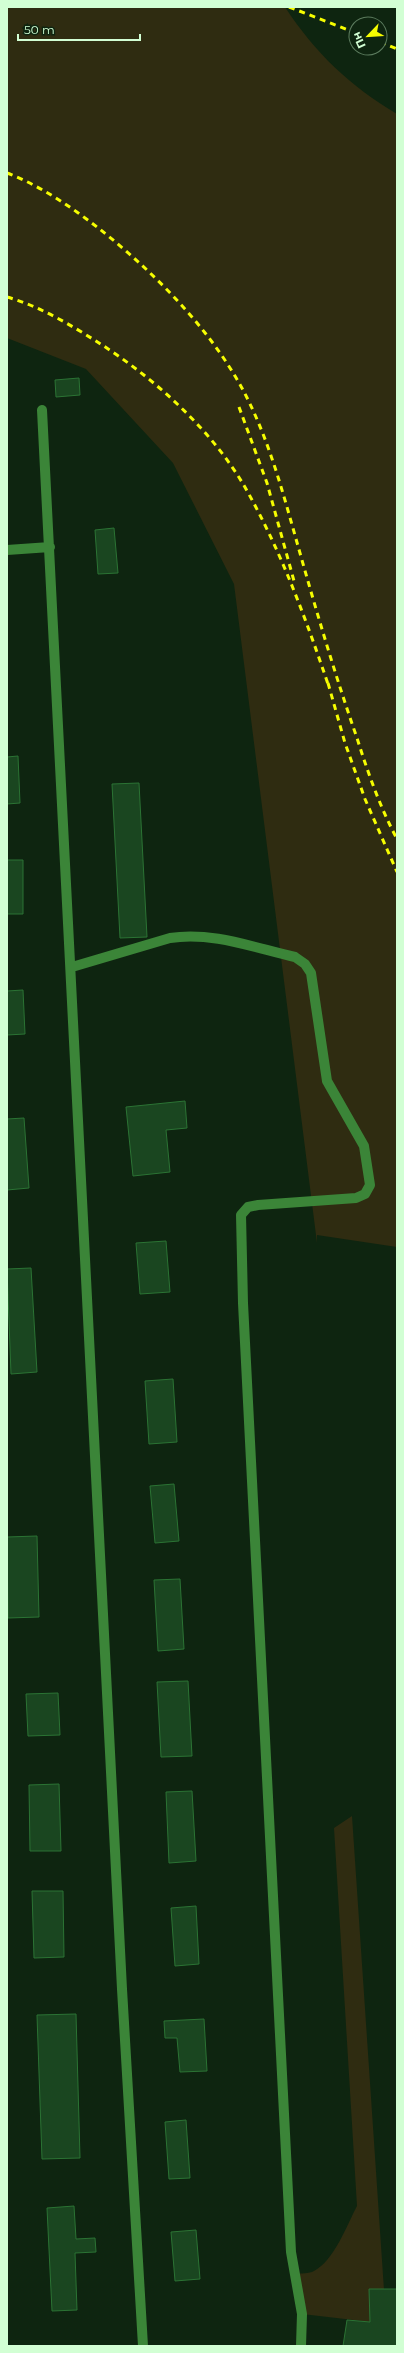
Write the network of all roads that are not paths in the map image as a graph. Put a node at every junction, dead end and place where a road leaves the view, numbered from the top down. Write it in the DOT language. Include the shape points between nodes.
graph roads {
  1 [pos="42,410"];
  2 [pos="50,548"];
  3 [pos="7,550"];
  4 [pos="72,967"];
  5 [pos="143,2346"];
  6 [pos="301,2346"];
  1 -- 2 [label="street"];
  2 -- 3 [label="street"];
  2 -- 4 [label="street"];
  4 -- 5 [label="street" via="123,1997"];
  4 -- 6 [label="street" via="187,935 203,936 295,957 305,964 311,973 327,1081 364,1146 370,1185 365,1194 356,1198 258,1205 248,1207 241,1215 243,1303 291,2252 302,2314"];
}
